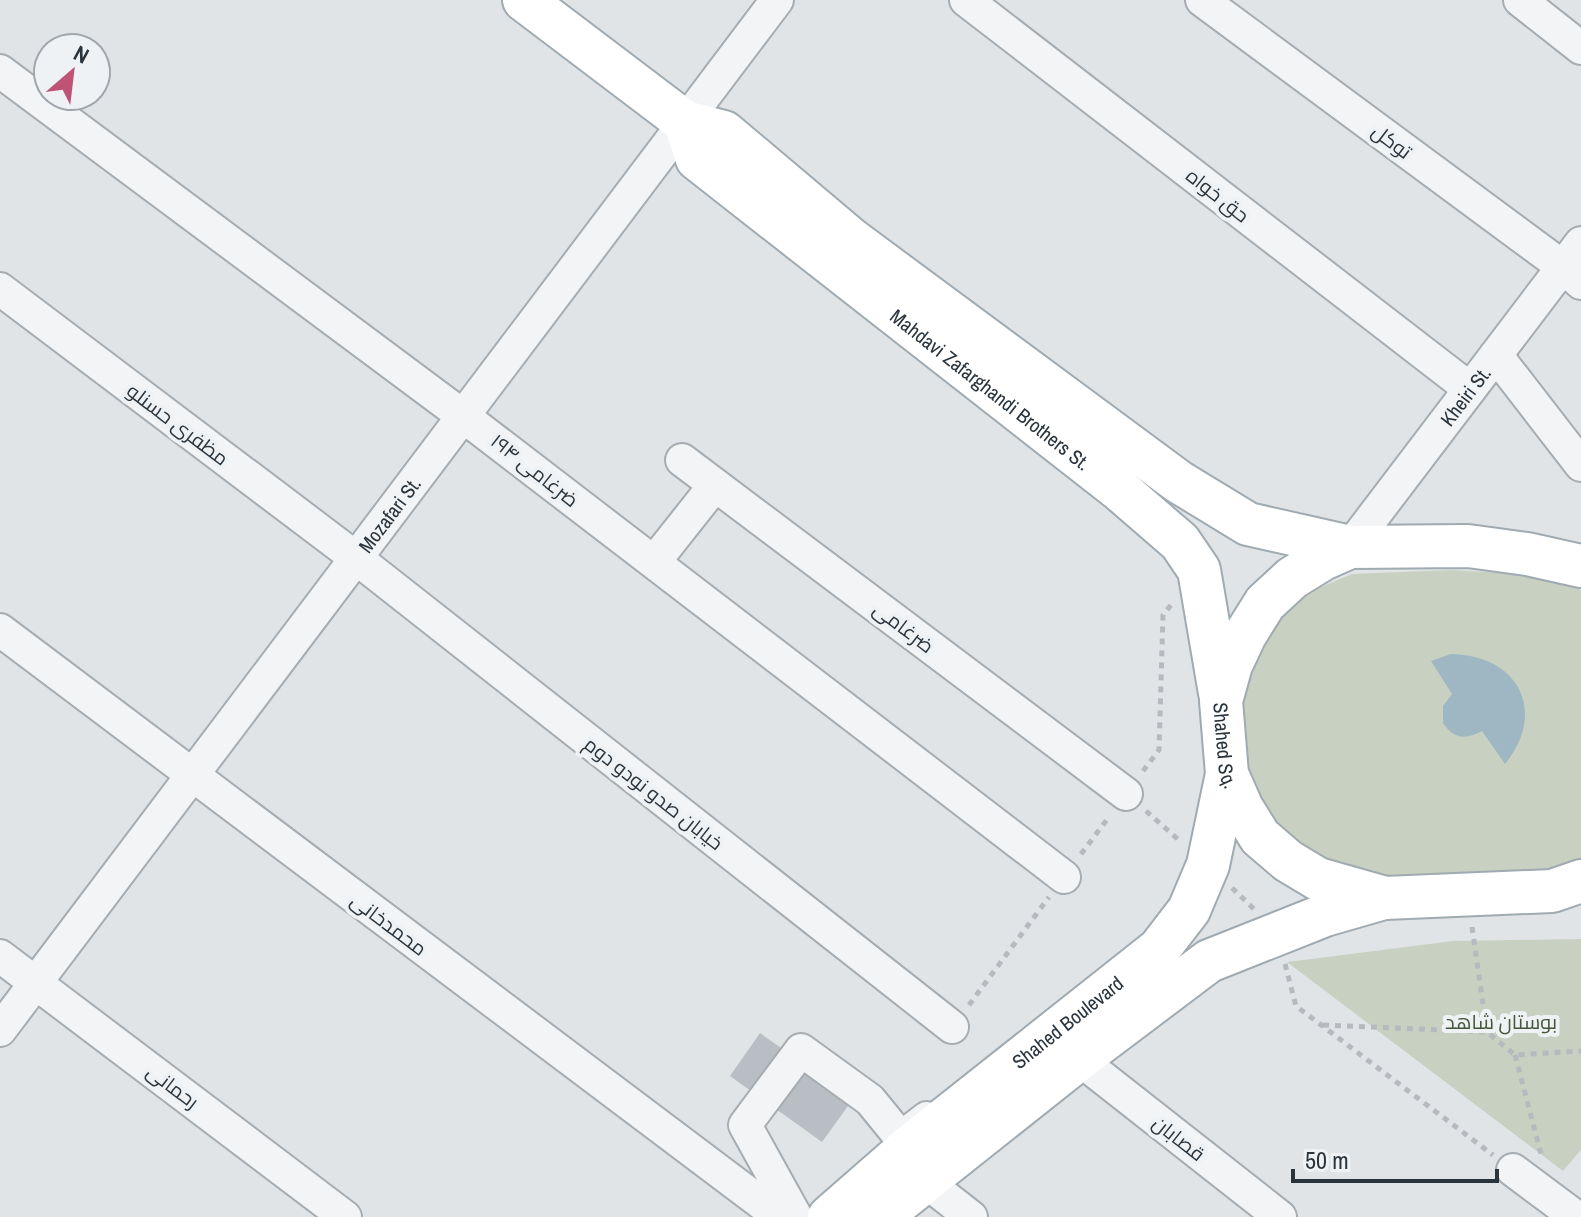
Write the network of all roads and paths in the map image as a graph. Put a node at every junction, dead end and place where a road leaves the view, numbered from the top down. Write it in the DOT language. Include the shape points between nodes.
graph roads {
  1 [pos="524,0"];
  2 [pos="777,0"];
  3 [pos="966,0"];
  4 [pos="1202,0"];
  5 [pos="1520,0"];
  6 [pos="1581,48"];
  7 [pos="0,71"];
  8 [pos="685,122"];
  9 [pos="1575,264"];
  10 [pos="0,289"];
  11 [pos="1496,355"];
  12 [pos="1470,389"];
  13 [pos="463,416"];
  14 [pos="682,460"];
  15 [pos="1581,465"];
  16 [pos="715,485"];
  17 [pos="1581,541"];
  18 [pos="1350,547"];
  19 [pos="1527,554"];
  20 [pos="356,558"];
  21 [pos="654,562"];
  22 [pos="1581,566"];
  23 [pos="0,630"];
  24 [pos="1212,634"];
  25 [pos="1221,701"];
  26 [pos="1227,774"];
  27 [pos="191,776"];
  28 [pos="1126,794"];
  29 [pos="1202,860"];
  30 [pos="1064,877"];
  31 [pos="1571,889"];
  32 [pos="1468,894"];
  33 [pos="1385,898"];
  34 [pos="1277,932"];
  35 [pos="0,956"];
  36 [pos="36,983"];
  37 [pos="1322,1025"];
  38 [pos="952,1027"];
  39 [pos="0,1030"];
  40 [pos="1487,1032"];
  41 [pos="1581,1051"];
  42 [pos="1515,1055"];
  43 [pos="1079,1059"];
  44 [pos="1513,1170"];
  45 [pos="925,1181"];
  46 [pos="1564,1209"];
  47 [pos="345,1217"];
  48 [pos="780,1217"];
  49 [pos="796,1217"];
  50 [pos="829,1217"];
  51 [pos="880,1217"];
  52 [pos="971,1217"];
  53 [pos="1280,1217"];
  1 -- 8 [label="main road, Mahdavi Zafarghandi Brothers St."];
  2 -- 8 [label="street, Mozafari St."];
  3 -- 12 [label="street, حق خواه"];
  4 -- 9 [label="street, توکل"];
  5 -- 6 [label="street"];
  7 -- 13 [label="street, ضرغامی ۱۹۴"];
  8 -- 13 [label="street, Mozafari St."];
  8 -- 18 [label="main road, Mahdavi Zafarghandi Brothers St." via="724,132 852,240 1179,482 1248,524"];
  8 -- 24 [label="main road, Mahdavi Zafarghandi Brothers St." via="697,159 1180,542 1199,570"];
  9 -- 11 [label="street, Kheiri St."];
  10 -- 20 [label="street, مظفری حسنلو"];
  11 -- 12 [label="street, Kheiri St."];
  11 -- 15 [label="street"];
  12 -- 18 [label="street, Kheiri St."];
  13 -- 20 [label="street, Mozafari St."];
  13 -- 21 [label="street, ضرغامی ۱۹۴"];
  14 -- 16 [label="street, ضرغامی"];
  16 -- 21 [label="street"];
  16 -- 28 [label="street, ضرغامی"];
  17 -- 19 [label="main road"];
  18 -- 19 [label="main road, Shahed Sq." via="1468,546"];
  18 -- 25 [label="main road, Shahed Sq." via="1292,578 1265,603 1236,655"];
  19 -- 22 [label="main road, Shahed Sq."];
  20 -- 27 [label="street, Mozafari St."];
  20 -- 38 [label="street, خیابان صدو نودو دوم"];
  21 -- 30 [label="street, ضرغامی ۱۹۴"];
  23 -- 27 [label="street, محمدخانی"];
  24 -- 25 [label="main road, Mahdavi Zafarghandi Brothers St."];
  24 -- 29 [label="street" via="1198,670 1208,761"];
  25 -- 26 [label="main road, Shahed Sq."];
  26 -- 29 [label="main road, Shahed Boulevard"];
  26 -- 33 [label="main road, Shahed Sq." via="1260,837 1288,861 1318,879"];
  27 -- 36 [label="street, Mozafari St."];
  27 -- 48 [label="street, محمدخانی"];
  28 -- 29 [label="path"];
  29 -- 34 [label="path"];
  29 -- 49 [label="street" via="1192,867 1170,911 1135,949 901,1138 870,1100 801,1050 745,1125"];
  29 -- 50 [label="main road, Shahed Boulevard" via="1189,910 1159,949"];
  31 -- 32 [label="main road, Shahed Sq."];
  32 -- 33 [label="main road, Shahed Sq."];
  32 -- 40 [label="path"];
  33 -- 34 [label="main road, Shahed Boulevard"];
  34 -- 37 [label="path" via="1296,1006"];
  34 -- 43 [label="main road, Shahed Boulevard" via="1209,961"];
  35 -- 36 [label="street, رحمانی"];
  36 -- 39 [label="street, Mozafari St."];
  36 -- 47 [label="street, رحمانی"];
  37 -- 40 [label="path"];
  37 -- 44 [label="path"];
  40 -- 42 [label="path"];
  41 -- 42 [label="path"];
  42 -- 46 [label="path"];
  43 -- 45 [label="main road, Shahed Boulevard"];
  43 -- 53 [label="street, قصابان"];
  44 -- 46 [label="street"];
  45 -- 51 [label="main road, Shahed Boulevard"];
  45 -- 52 [label="street"];
}
